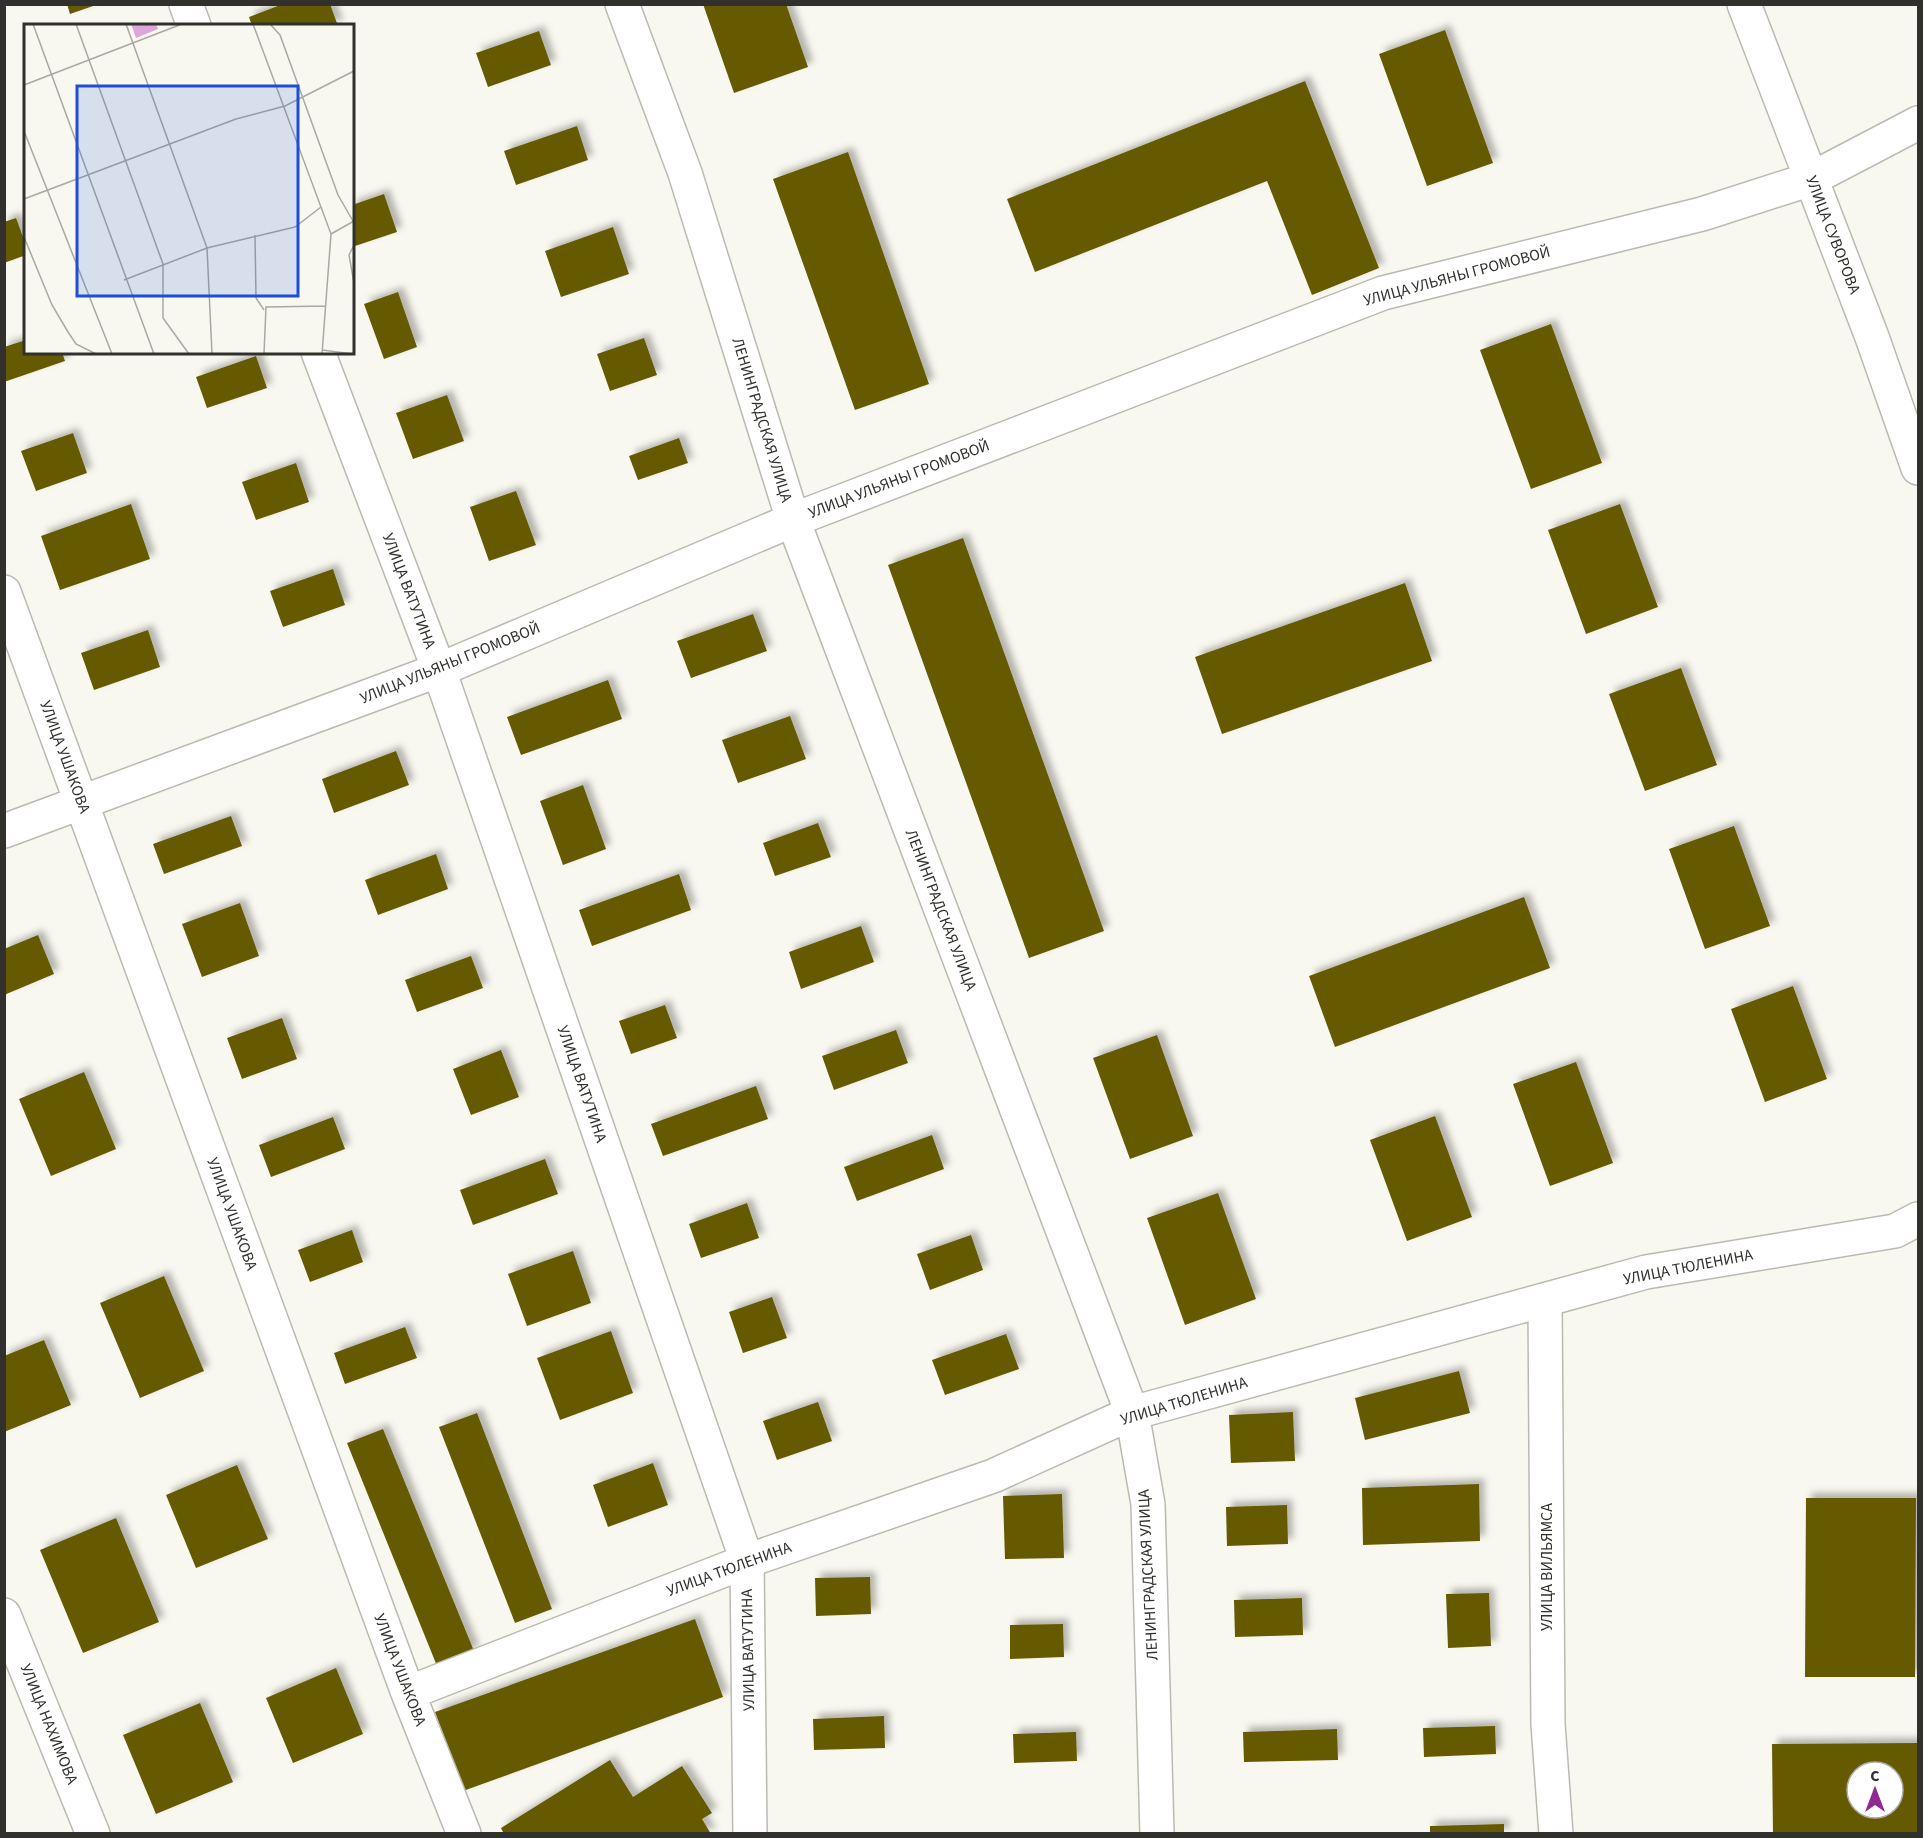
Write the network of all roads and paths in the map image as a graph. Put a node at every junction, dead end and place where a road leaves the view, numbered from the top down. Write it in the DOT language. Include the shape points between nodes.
graph roads {
  1 [pos="186,4"];
  2 [pos="621,4"];
  3 [pos="1744,4"];
  4 [pos="193,24"];
  5 [pos="1918,123"];
  6 [pos="1811,179"];
  7 [pos="319,354"];
  8 [pos="1918,468"];
  9 [pos="793,520"];
  10 [pos="4,592"];
  11 [pos="439,670"];
  12 [pos="82,803"];
  13 [pos="4,831"];
  14 [pos="1918,1219"];
  15 [pos="1545,1300"];
  16 [pos="1132,1413"];
  17 [pos="747,1561"];
  18 [pos="4,1615"];
  19 [pos="408,1693"];
  20 [pos="93,1833"];
  21 [pos="464,1833"];
  22 [pos="750,1833"];
  23 [pos="1157,1833"];
  24 [pos="1556,1833"];
  1 -- 4 [label="street"];
  2 -- 9 [label="street, ЛЕНИНГРАДСКАЯ УЛИЦА" via="685,173"];
  3 -- 6 [label="street, УЛИЦА СУВОРОВА"];
  5 -- 6 [label="street, УЛИЦА УЛЬЯНЫ ГРОМОВОЙ"];
  6 -- 8 [label="street, УЛИЦА СУВОРОВА"];
  6 -- 9 [label="street, УЛИЦА УЛЬЯНЫ ГРОМОВОЙ" via="1702,214 1383,293"];
  7 -- 11 [label="street, УЛИЦА ВАТУТИНА"];
  9 -- 11 [label="street, УЛИЦА УЛЬЯНЫ ГРОМОВОЙ"];
  9 -- 16 [label="street, ЛЕНИНГРАДСКАЯ УЛИЦА"];
  10 -- 12 [label="street, УЛИЦА УШАКОВА"];
  11 -- 12 [label="street, УЛИЦА УЛЬЯНЫ ГРОМОВОЙ"];
  11 -- 17 [label="street, УЛИЦА ВАТУТИНА"];
  12 -- 13 [label="street, УЛИЦА УЛЬЯНЫ ГРОМОВОЙ"];
  12 -- 19 [label="street, УЛИЦА УШАКОВА"];
  14 -- 15 [label="street, УЛИЦА ТЮЛЕНИНА" via="1895,1231 1646,1272"];
  15 -- 16 [label="street, УЛИЦА ТЮЛЕНИНА"];
  15 -- 24 [label="street, УЛИЦА ВИЛЬЯМСА" via="1548,1724"];
  16 -- 17 [label="street, УЛИЦА ТЮЛЕНИНА" via="993,1476"];
  16 -- 23 [label="street, ЛЕНИНГРАДСКАЯ УЛИЦА" via="1148,1504"];
  17 -- 19 [label="street, УЛИЦА ТЮЛЕНИНА"];
  17 -- 22 [label="street, УЛИЦА ВАТУТИНА"];
  18 -- 20 [label="street, УЛИЦА НАХИМОВА"];
  19 -- 21 [label="street, УЛИЦА УШАКОВА"];
}
